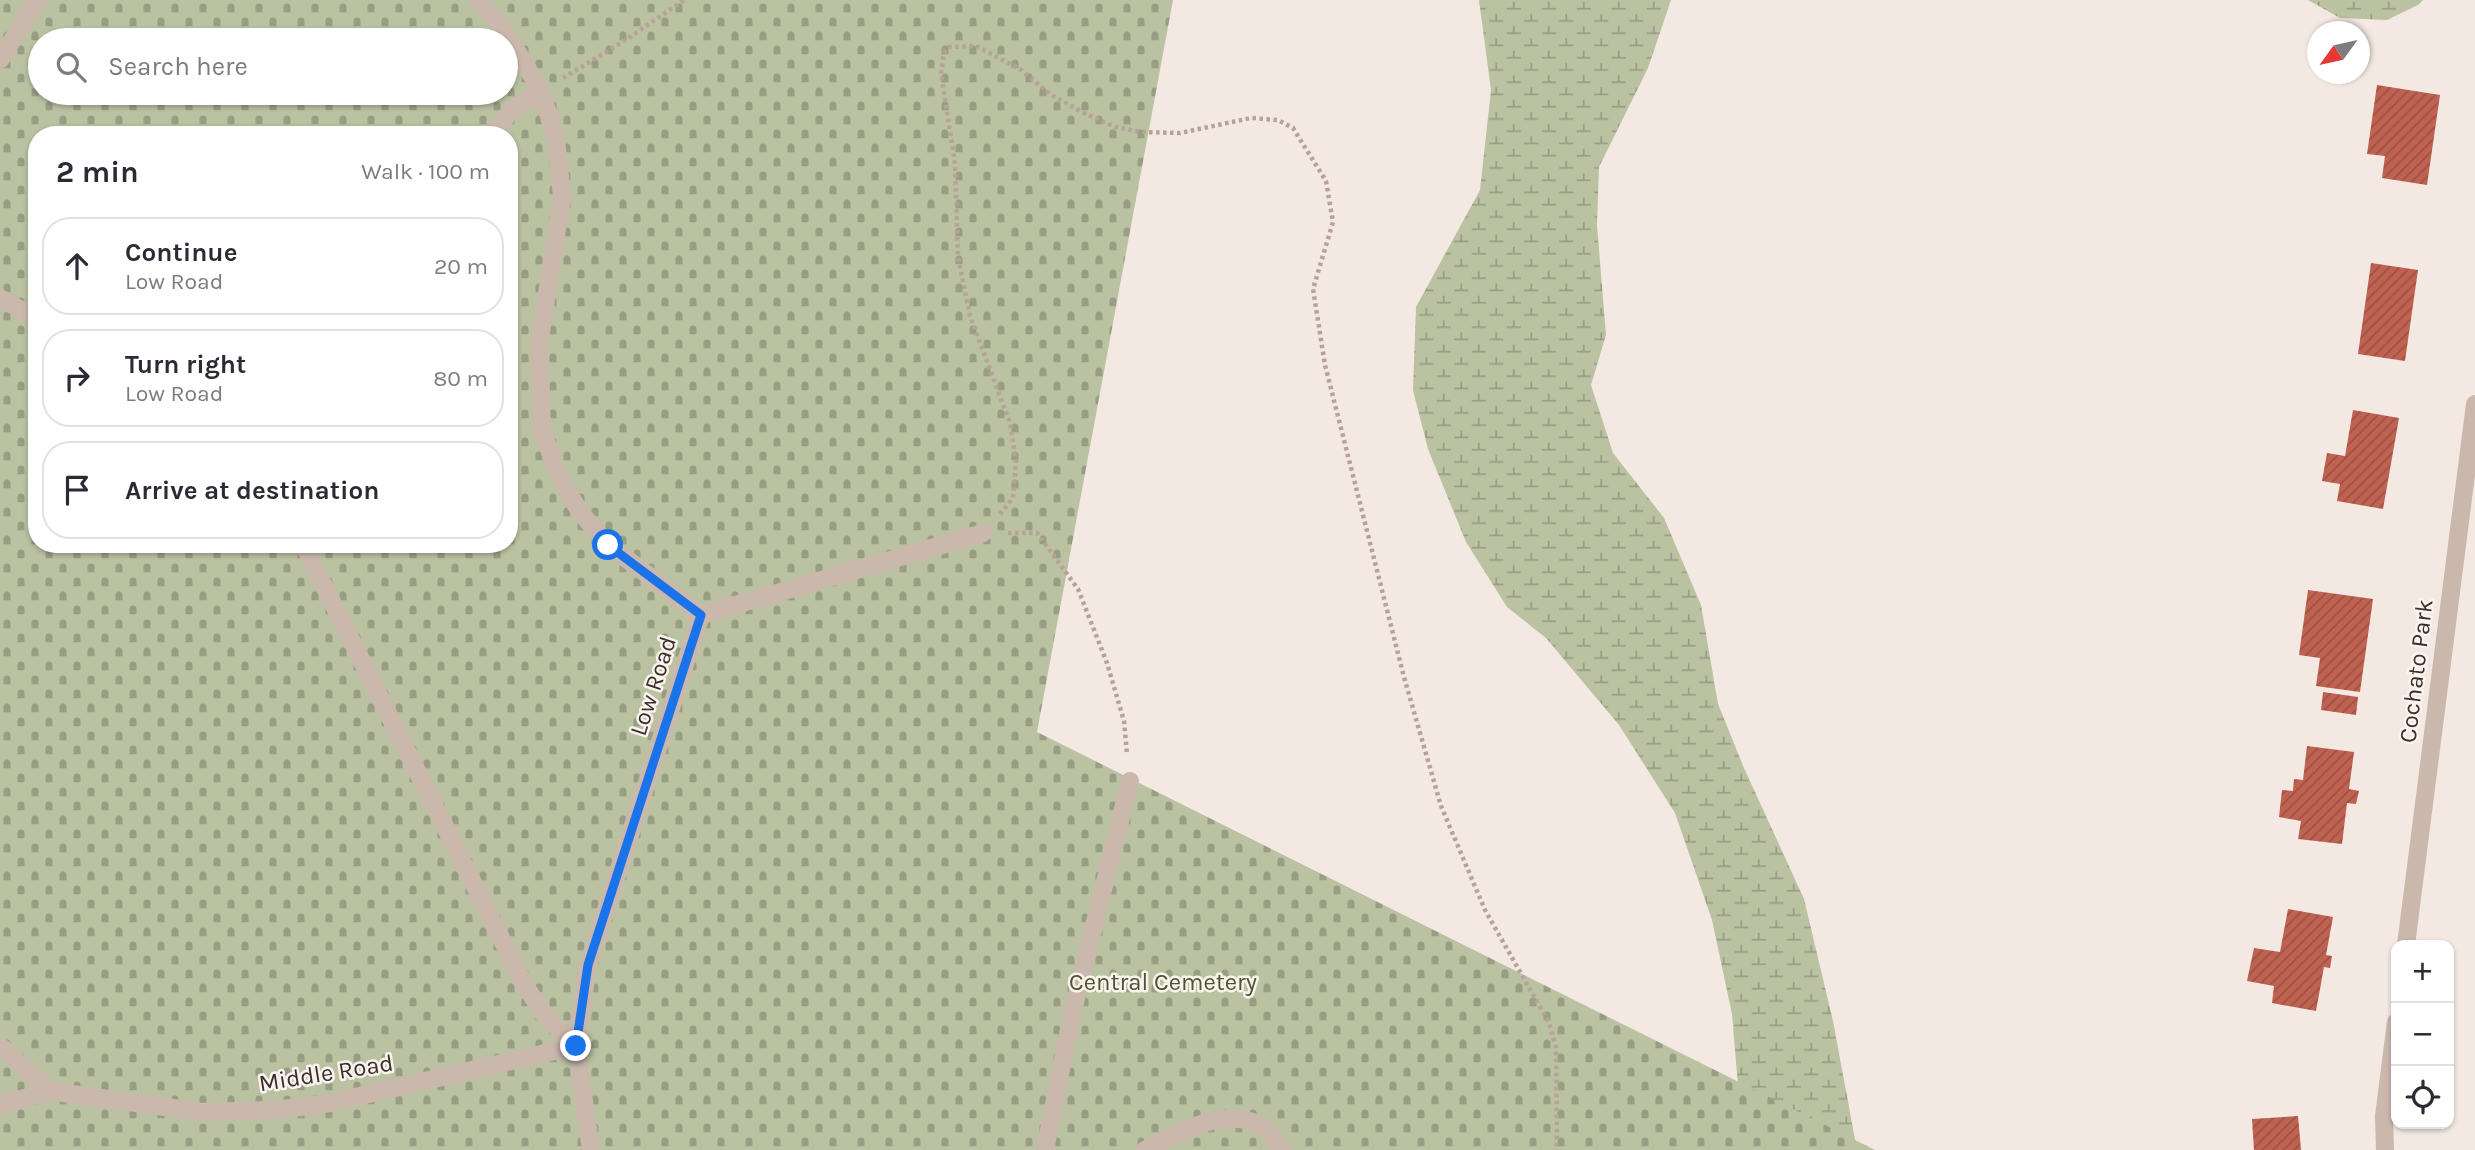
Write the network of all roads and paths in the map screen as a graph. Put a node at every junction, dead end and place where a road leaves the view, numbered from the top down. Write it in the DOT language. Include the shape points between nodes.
graph roads {
  1 [pos="37,0"];
  2 [pos="478,0"];
  3 [pos="684,0"];
  4 [pos="503,28"];
  5 [pos="518,53"];
  6 [pos="0,60"];
  7 [pos="541,91"];
  8 [pos="499,126"];
  9 [pos="0,298"];
  10 [pos="28,313"];
  11 [pos="2475,404"];
  12 [pos="983,533"];
  13 [pos="308,553"];
  14 [pos="701,615"];
  15 [pos="1130,781"];
  16 [pos="2407,940"];
  17 [pos="0,1046"];
  18 [pos="576,1046"];
  19 [pos="2391,1061"];
  20 [pos="50,1091"];
  21 [pos="0,1105"];
  22 [pos="591,1150"];
  23 [pos="1045,1150"];
  24 [pos="1145,1150"];
  25 [pos="1283,1150"];
  26 [pos="1557,1150"];
  27 [pos="2385,1150"];
  1 -- 6 [label="street"];
  2 -- 4 [label="street, Low Road"];
  3 -- 7 [label="path"];
  5 -- 7 [label="street, Low Road"];
  7 -- 8 [label="street" via="510,112"];
  7 -- 14 [label="street, Low Road" via="556,139 562,197 539,345 542,429 558,475 580,512 608,545"];
  9 -- 10 [label="street"];
  11 -- 16 [label="street, Cochato Park"];
  12 -- 14 [label="street"];
  12 -- 15 [label="path" via="1037,533 1078,589 1124,721"];
  12 -- 26 [label="path" via="1013,498 1016,462 1010,423 970,316 958,257 955,164 941,73 944,53 949,47 976,46 1020,69 1050,94 1115,127 1180,133 1251,118 1278,120 1293,128 1326,181 1333,222 1312,289 1325,365 1404,677 1441,806 1462,860 1549,1023 1556,1047"];
  13 -- 18 [label="street" via="524,984 545,1016"];
  14 -- 18 [label="street, Low Road" via="588,965"];
  15 -- 23 [label="street" via="1071,1019"];
  17 -- 20 [label="street"];
  18 -- 20 [label="street, Middle Road" via="330,1103 276,1110 201,1112"];
  18 -- 22 [label="street, Low Road"];
  19 -- 27 [label="street"];
  20 -- 21 [label="street, Middle Road"];
  24 -- 25 [label="street" via="1211,1120 1231,1119 1265,1129"];
}
